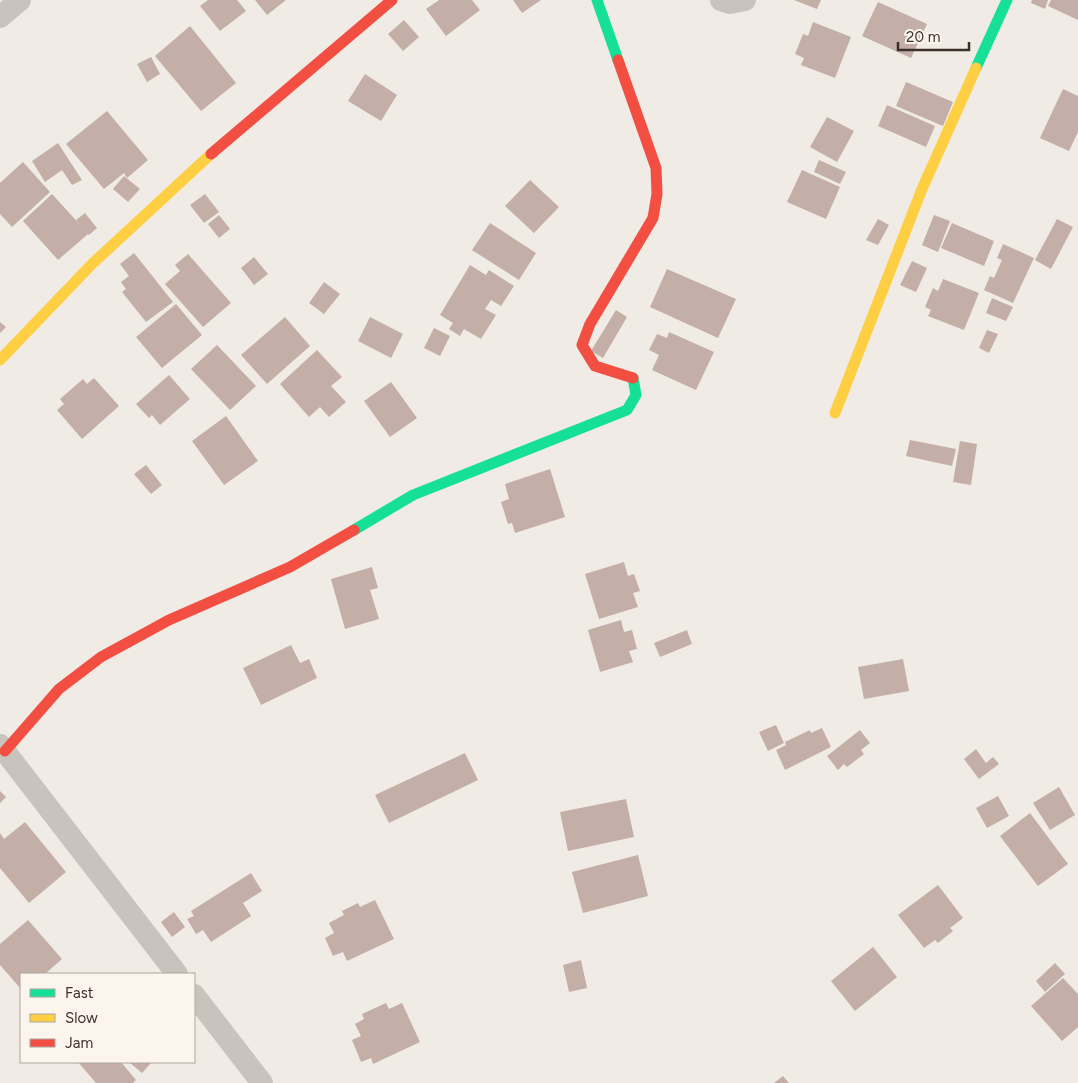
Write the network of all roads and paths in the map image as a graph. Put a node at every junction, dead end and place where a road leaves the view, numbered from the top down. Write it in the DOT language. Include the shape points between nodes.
graph roads {
  1 [pos="20,0"];
  2 [pos="392,0"];
  3 [pos="597,0"];
  4 [pos="721,0"];
  5 [pos="745,0"];
  6 [pos="1007,0"];
  7 [pos="0,17"];
  8 [pos="0,360"];
  9 [pos="835,413"];
  10 [pos="2,748"];
  11 [pos="176,973"];
  12 [pos="195,996"];
  13 [pos="262,1083"];
  1 -- 7 [label="street"];
  2 -- 8 [label="street" via="210,155 50,304"];
  3 -- 10 [label="street" via="656,168 657,194 652,218 590,324 582,344 595,366 632,377 636,395 627,410 413,495 290,567 152,629 101,657 59,689"];
  4 -- 5 [label="street" via="730,3"];
  6 -- 9 [label="street" via="922,189"];
  10 -- 11 [label="street"];
  12 -- 13 [label="street"];
}
